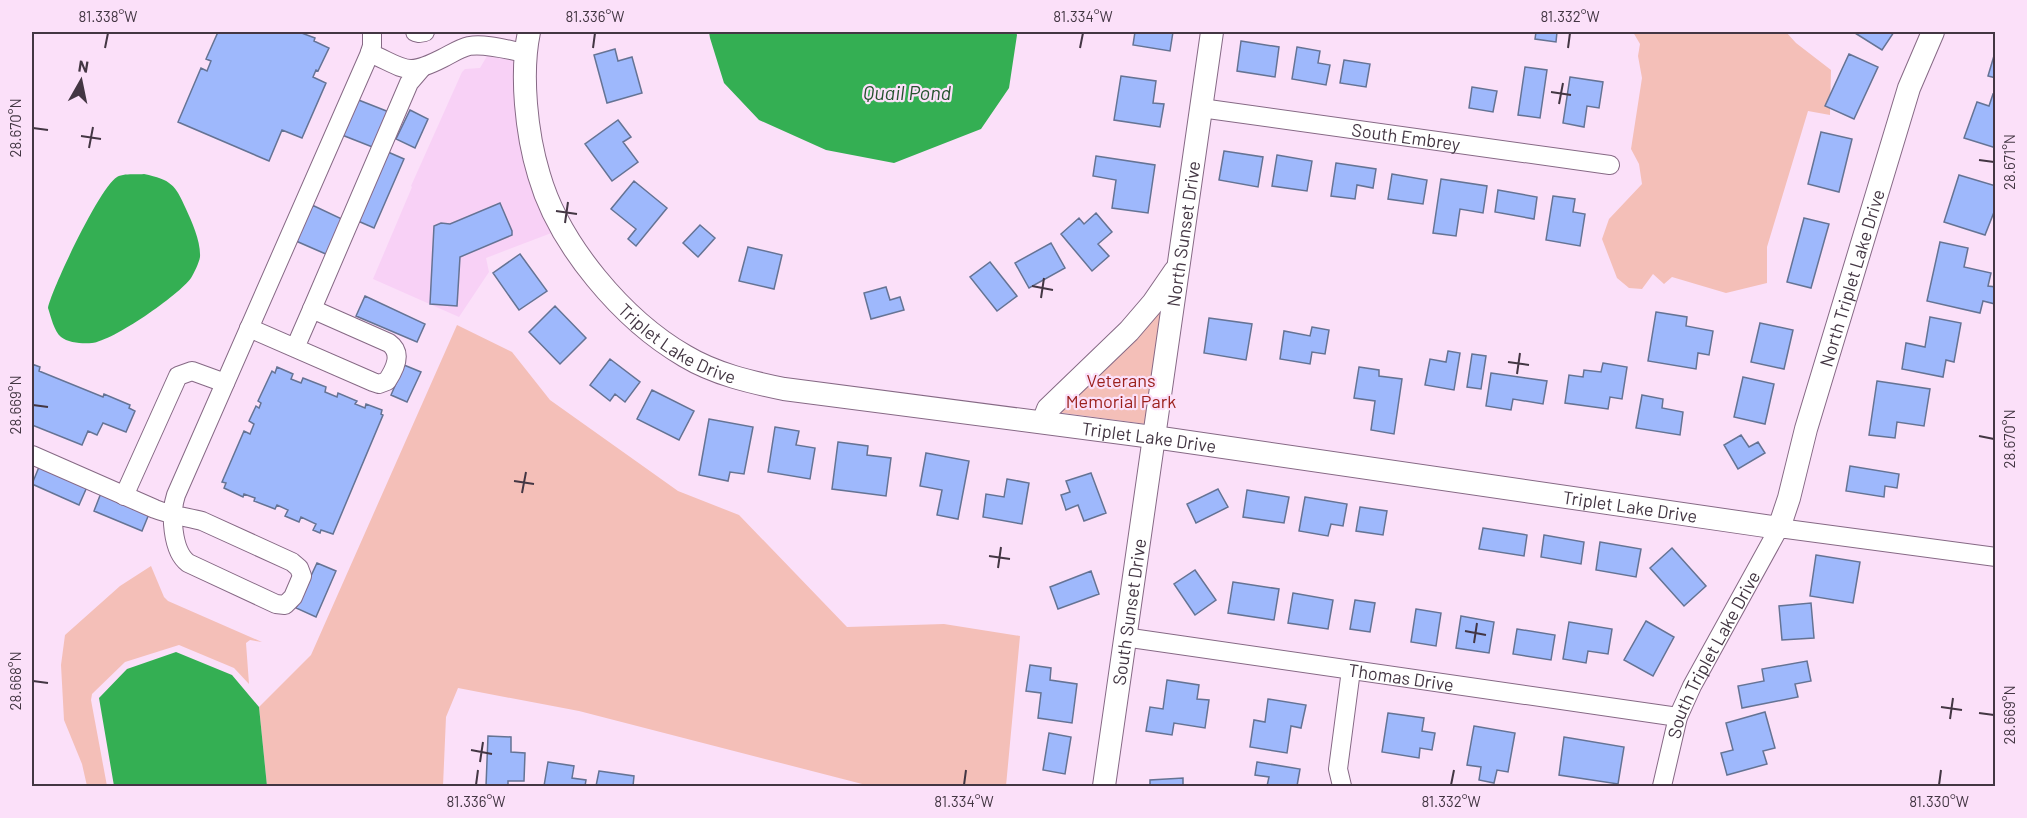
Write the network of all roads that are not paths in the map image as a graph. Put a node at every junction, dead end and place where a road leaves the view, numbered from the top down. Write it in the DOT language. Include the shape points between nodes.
graph roads {
  1 [pos="372,32"];
  2 [pos="415,32"];
  3 [pos="425,32"];
  4 [pos="1212,32"];
  5 [pos="1933,32"];
  6 [pos="527,42"];
  7 [pos="370,53"];
  8 [pos="421,69"];
  9 [pos="1201,108"];
  10 [pos="1610,165"];
  11 [pos="1179,265"];
  12 [pos="312,309"];
  13 [pos="249,328"];
  14 [pos="295,348"];
  15 [pos="225,384"];
  16 [pos="1043,422"];
  17 [pos="1154,437"];
  18 [pos="32,455"];
  19 [pos="124,496"];
  20 [pos="173,515"];
  21 [pos="1779,528"];
  22 [pos="1995,557"];
  23 [pos="1124,637"];
  24 [pos="1351,670"];
  25 [pos="1678,717"];
  26 [pos="1104,786"];
  27 [pos="1342,786"];
  28 [pos="1662,786"];
  1 -- 7 [label="street"];
  2 -- 3 [label="street"];
  4 -- 9 [label="street, North Sunset Drive"];
  5 -- 21 [label="street, North Triplet Lake Drive" via="1910,88"];
  6 -- 8 [label="street" via="470,46"];
  6 -- 16 [label="street, Triplet Lake Drive" via="524,72 529,138 539,178 556,219 602,285 649,332 686,357 737,379 784,389"];
  7 -- 8 [label="street" via="406,69"];
  7 -- 13 [label="street"];
  8 -- 12 [label="street" via="409,83"];
  9 -- 10 [label="street, South Embrey"];
  9 -- 11 [label="street, North Sunset Drive"];
  11 -- 16 [label="street" via="1129,331 1048,409"];
  11 -- 17 [label="street, North Sunset Drive"];
  12 -- 14 [label="street"];
  12 -- 14 [label="street" via="392,345 397,361 389,378 379,384"];
  13 -- 14 [label="street"];
  13 -- 15 [label="street"];
  15 -- 19 [label="street" via="192,371 178,376"];
  15 -- 20 [label="street" via="176,495"];
  16 -- 17 [label="street, Triplet Lake Drive"];
  17 -- 21 [label="street, Triplet Lake Drive"];
  17 -- 23 [label="street, South Sunset Drive"];
  18 -- 19 [label="street"];
  19 -- 20 [label="street"];
  20 -- 20 [label="street" via="202,521 292,562 302,576 293,597 285,605 276,604 188,563 181,555"];
  21 -- 22 [label="street, Triplet Lake Drive"];
  21 -- 25 [label="street, South Triplet Lake Drive"];
  23 -- 24 [label="street, Thomas Drive"];
  23 -- 26 [label="street, South Sunset Drive"];
  24 -- 25 [label="street, Thomas Drive"];
  24 -- 27 [label="street" via="1338,769"];
  25 -- 28 [label="street, South Triplet Lake Drive"];
}
